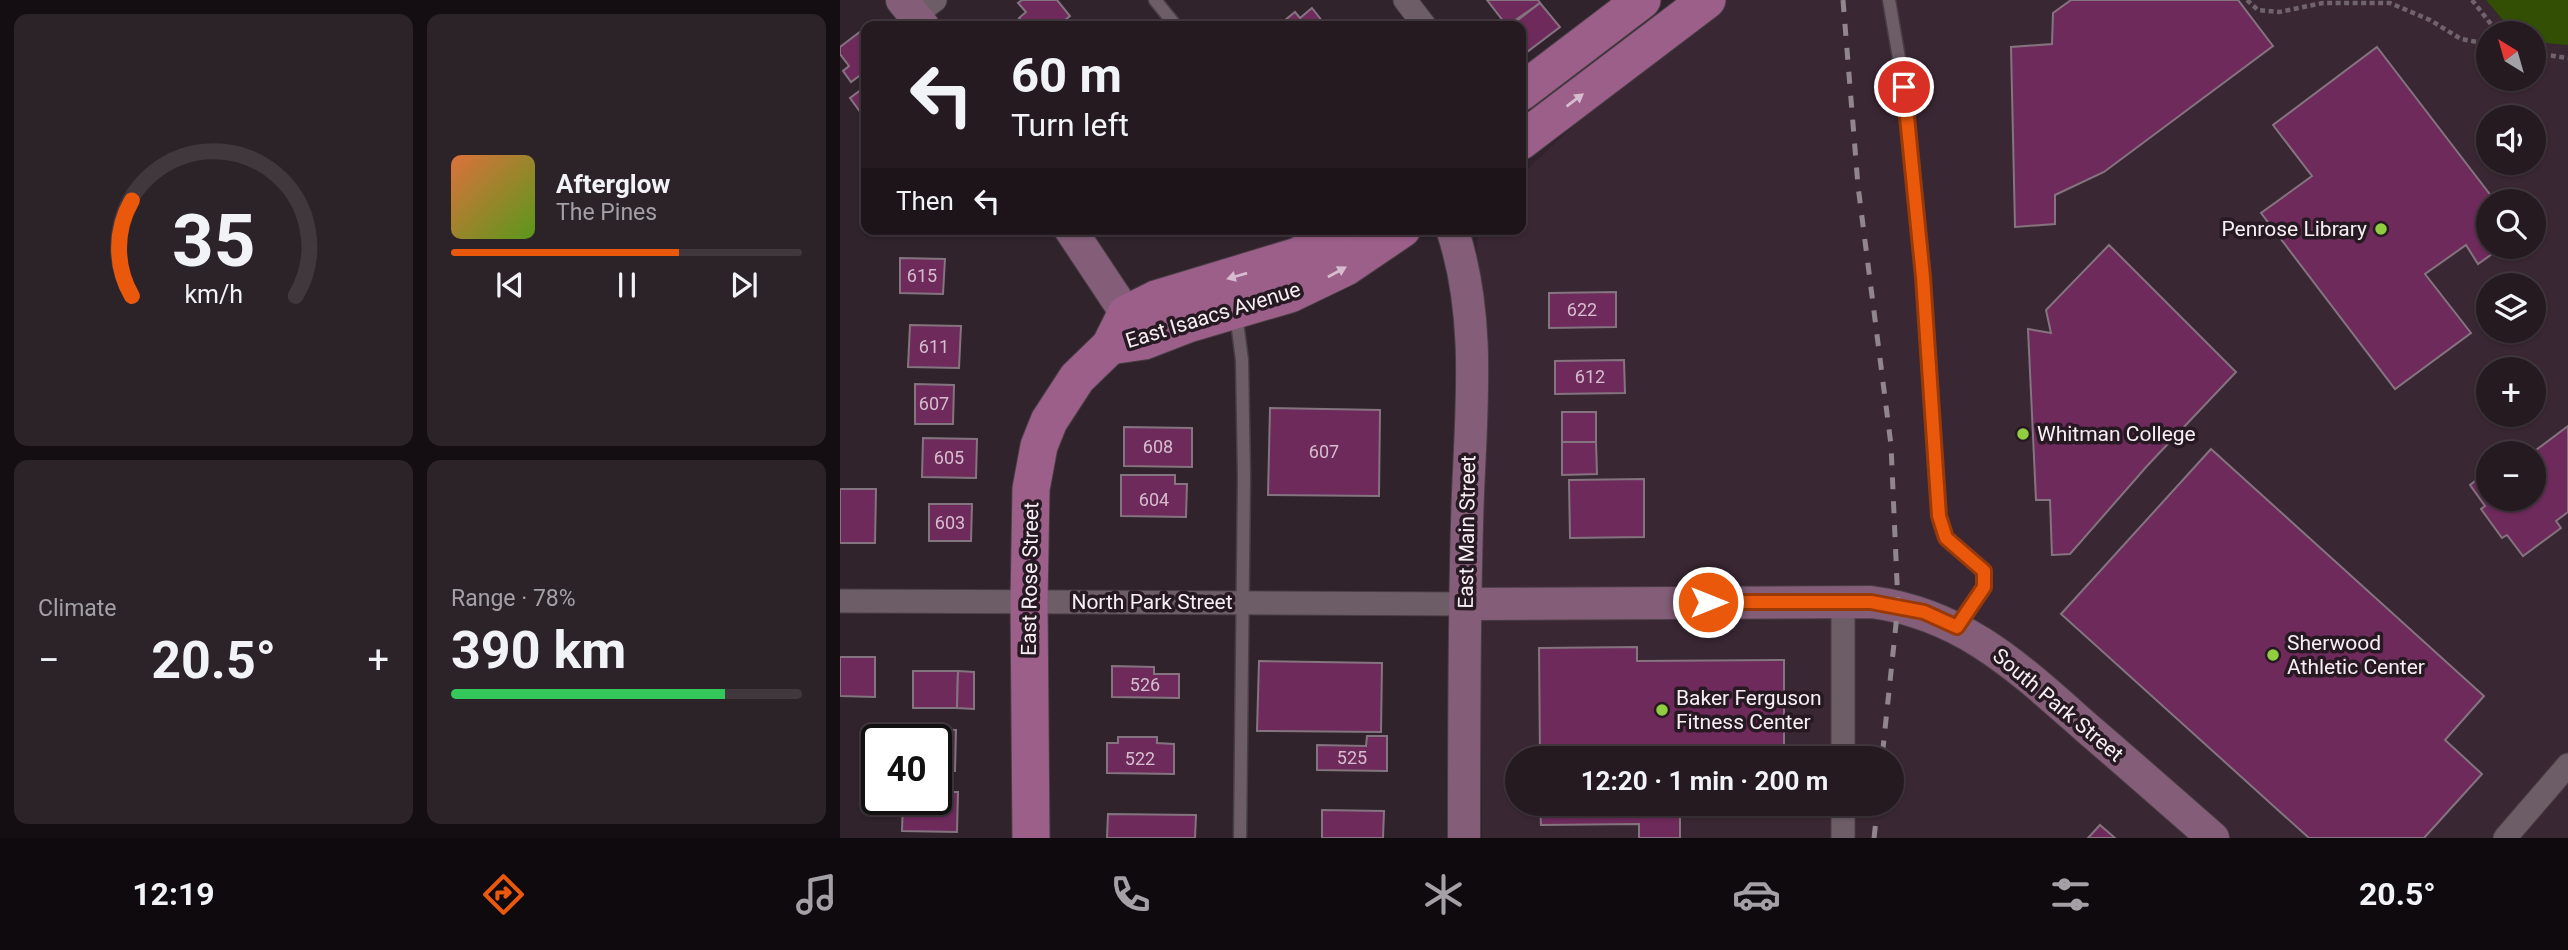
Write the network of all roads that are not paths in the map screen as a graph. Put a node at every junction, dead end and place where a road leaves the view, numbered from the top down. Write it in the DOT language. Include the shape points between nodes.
graph roads {
  1 [pos="1155,0"];
  2 [pos="1405,0"];
  3 [pos="1642,0"];
  4 [pos="1707,0"];
  5 [pos="1889,0"];
  6 [pos="1171,21"];
  7 [pos="1421,21"];
  8 [pos="1526,88"];
  9 [pos="1526,137"];
  10 [pos="1073,235"];
  11 [pos="1332,235"];
  12 [pos="1392,235"];
  13 [pos="1454,235"];
  14 [pos="1235,310"];
  15 [pos="1126,334"];
  16 [pos="840,601"];
  17 [pos="1843,601"];
  18 [pos="1029,602"];
  19 [pos="1244,603"];
  20 [pos="1465,604"];
  21 [pos="1957,627"];
  22 [pos="1843,746"];
  23 [pos="2568,765"];
  24 [pos="1843,816"];
  25 [pos="1031,838"];
  26 [pos="1241,838"];
  27 [pos="1464,838"];
  28 [pos="1843,838"];
  29 [pos="2213,838"];
  30 [pos="2505,838"];
  1 -- 6 [label="lane"];
  2 -- 7 [label="street"];
  3 -- 8 [label="main road"];
  9 -- 4 [label="main road, one-way"];
  5 -- 21 [label="lane" via="1904,87 1922,264 1939,516 1946,538 1984,571 1984,587"];
  10 -- 15 [label="street"];
  11 -- 15 [label="main road, East Isaacs Avenue, one-way" via="1283,262 1156,299"];
  14 -- 12 [label="main road, East Isaacs Avenue, one-way" via="1319,281"];
  13 -- 20 [label="street, East Main Street" via="1467,283 1471,323"];
  14 -- 15 [label="main road, East Isaacs Avenue" via="1169,330"];
  14 -- 19 [label="lane" via="1242,360"];
  15 -- 18 [label="main road, East Rose Street" via="1085,369 1062,398 1039,446 1031,489"];
  16 -- 18 [label="street, North Park Street"];
  17 -- 20 [label="street, South Park Street"];
  17 -- 21 [label="street, South Park Street" via="1898,606"];
  17 -- 22 [label="street"];
  18 -- 19 [label="street, North Park Street"];
  18 -- 25 [label="main road, East Rose Street"];
  19 -- 20 [label="street, North Park Street"];
  19 -- 26 [label="lane"];
  20 -- 27 [label="street, East Main Street"];
  21 -- 29 [label="street, South Park Street" via="2013,663"];
  23 -- 30 [label="street"];
  24 -- 28 [label="street"];
}
